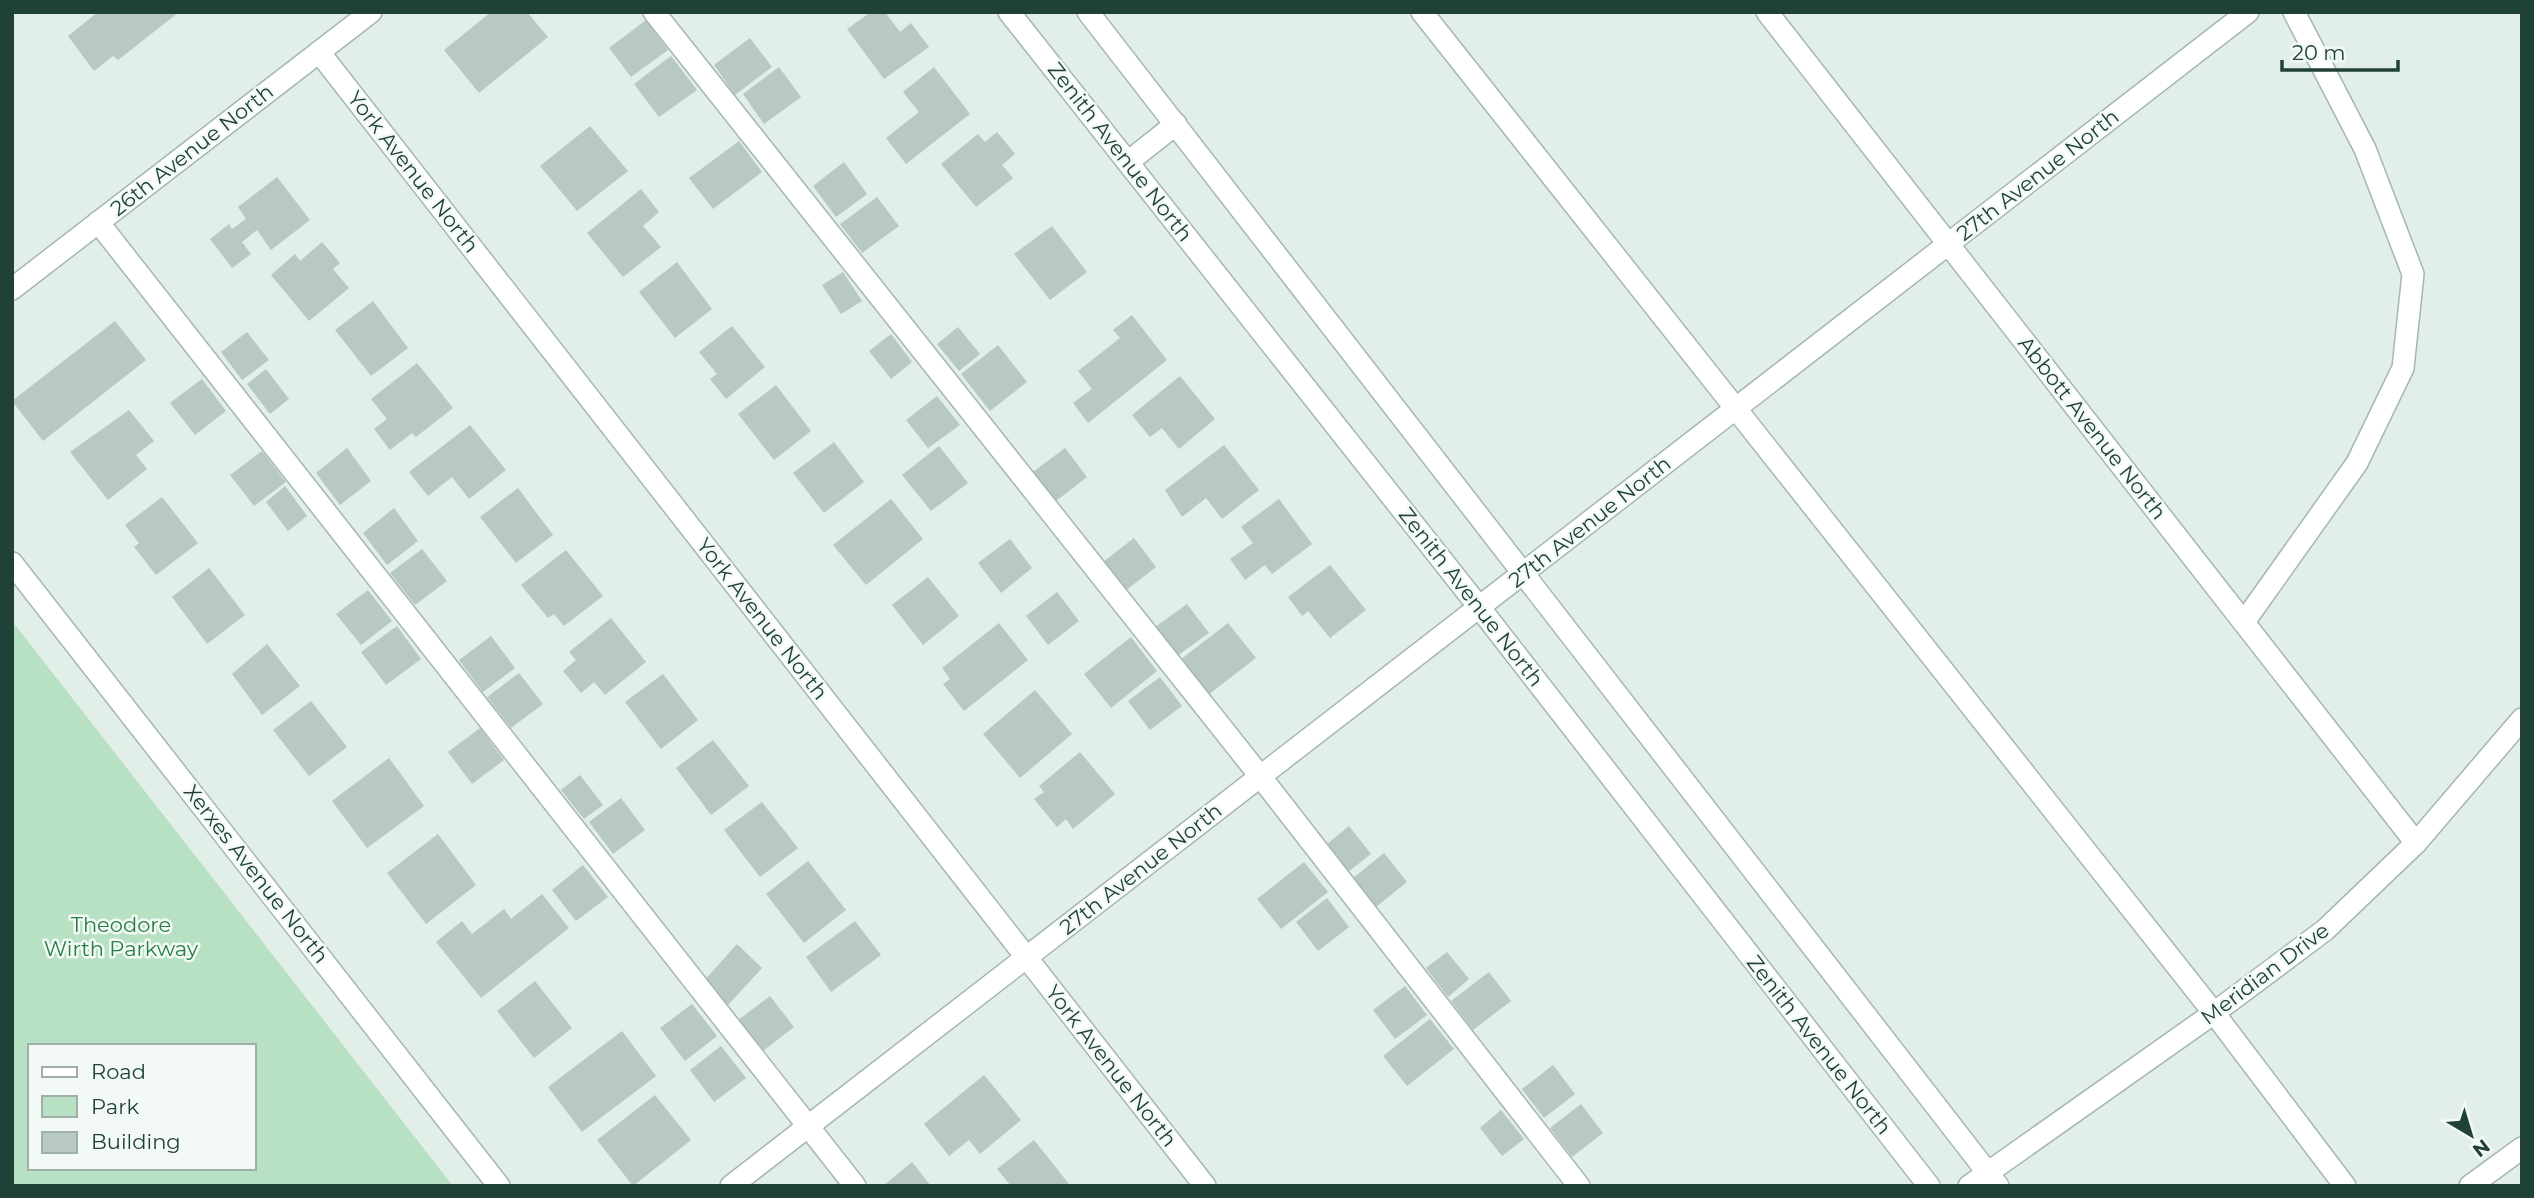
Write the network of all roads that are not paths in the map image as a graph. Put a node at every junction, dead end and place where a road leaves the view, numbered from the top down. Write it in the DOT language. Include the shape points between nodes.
graph roads {
  1 [pos="371,12"];
  2 [pos="654,12"];
  3 [pos="1009,12"];
  4 [pos="1088,12"];
  5 [pos="1422,12"];
  6 [pos="2248,12"];
  7 [pos="2294,12"];
  8 [pos="1771,13"];
  9 [pos="319,52"];
  10 [pos="1176,124"];
  11 [pos="1128,162"];
  12 [pos="98,222"];
  13 [pos="1948,244"];
  14 [pos="12,289"];
  15 [pos="1735,410"];
  16 [pos="12,563"];
  17 [pos="1522,574"];
  18 [pos="1479,607"];
  19 [pos="2244,622"];
  20 [pos="2522,719"];
  21 [pos="1260,776"];
  22 [pos="2416,843"];
  23 [pos="1027,957"];
  24 [pos="2214,1013"];
  25 [pos="809,1126"];
  26 [pos="2522,1147"];
  27 [pos="1993,1179"];
  28 [pos="499,1186"];
  29 [pos="731,1186"];
  30 [pos="855,1186"];
  31 [pos="1205,1186"];
  32 [pos="1579,1186"];
  33 [pos="1929,1186"];
  34 [pos="1969,1186"];
  35 [pos="2345,1186"];
  36 [pos="2470,1186"];
  1 -- 9 [label="street, 26th Avenue North"];
  2 -- 21 [label="street"];
  3 -- 11 [label="street, Zenith Avenue North"];
  4 -- 10 [label="street"];
  5 -- 15 [label="street"];
  6 -- 13 [label="street, 27th Avenue North"];
  7 -- 19 [label="street" via="2365,149 2413,274 2403,368 2357,463"];
  8 -- 13 [label="street, Abbott Avenue North"];
  9 -- 12 [label="street, 26th Avenue North"];
  9 -- 23 [label="street, York Avenue North"];
  10 -- 11 [label="street"];
  10 -- 17 [label="street"];
  11 -- 18 [label="street, Zenith Avenue North"];
  12 -- 14 [label="street, 26th Avenue North"];
  12 -- 25 [label="street"];
  13 -- 15 [label="street, 27th Avenue North"];
  13 -- 19 [label="street, Abbott Avenue North"];
  15 -- 17 [label="street, 27th Avenue North"];
  15 -- 24 [label="street"];
  16 -- 28 [label="street, Xerxes Avenue North"];
  17 -- 18 [label="street, 27th Avenue North"];
  17 -- 27 [label="street"];
  18 -- 21 [label="street, 27th Avenue North"];
  18 -- 33 [label="street, Zenith Avenue North"];
  19 -- 22 [label="street, Abbott Avenue North"];
  20 -- 22 [label="street, Meridian Drive"];
  21 -- 23 [label="street, 27th Avenue North"];
  21 -- 32 [label="street"];
  22 -- 24 [label="street, Meridian Drive" via="2325,930"];
  23 -- 25 [label="street, 27th Avenue North"];
  23 -- 31 [label="street, York Avenue North"];
  24 -- 27 [label="street, Meridian Drive"];
  24 -- 35 [label="street"];
  25 -- 29 [label="street, 27th Avenue North"];
  25 -- 30 [label="street"];
  26 -- 36 [label="street"];
  27 -- 34 [label="street, Meridian Drive"];
}
